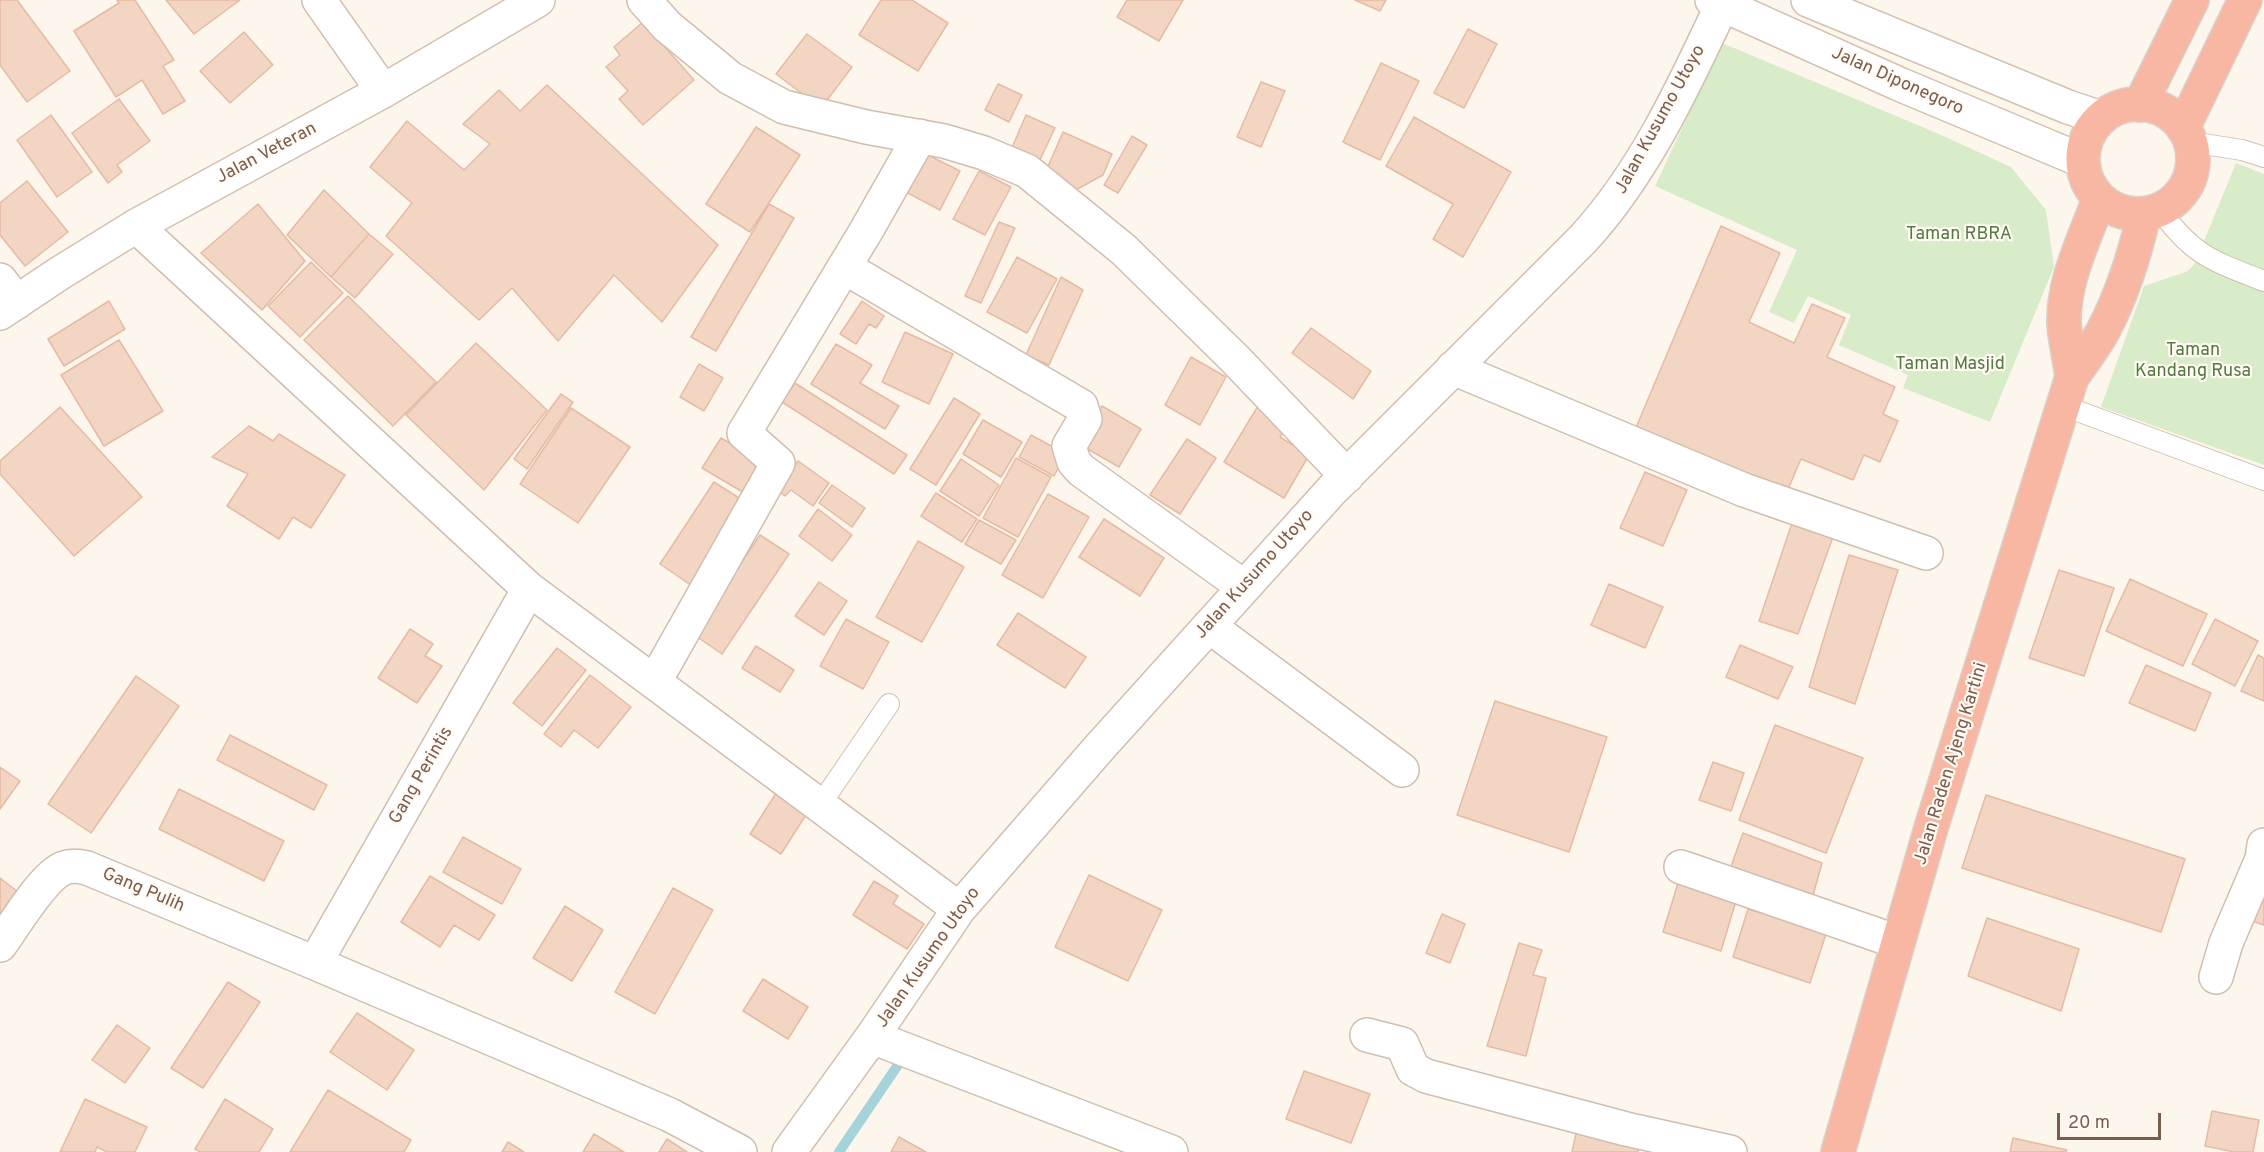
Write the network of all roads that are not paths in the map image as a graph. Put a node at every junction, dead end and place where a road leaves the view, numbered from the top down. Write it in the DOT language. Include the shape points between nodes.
graph roads {
  1 [pos="319,0"];
  2 [pos="538,0"];
  3 [pos="644,0"];
  4 [pos="1808,0"];
  5 [pos="2192,0"];
  6 [pos="2245,0"];
  7 [pos="1717,2"];
  8 [pos="1767,11"];
  9 [pos="383,91"];
  10 [pos="2140,105"];
  11 [pos="2101,118"];
  12 [pos="2187,135"];
  13 [pos="920,136"];
  14 [pos="2264,157"];
  15 [pos="2083,161"];
  16 [pos="2099,199"];
  17 [pos="2152,212"];
  18 [pos="136,226"];
  19 [pos="844,267"];
  20 [pos="2264,281"];
  21 [pos="6,298"];
  22 [pos="1453,368"];
  23 [pos="2068,392"];
  24 [pos="1347,476"];
  25 [pos="2264,480"];
  26 [pos="1926,553"];
  27 [pos="1244,587"];
  28 [pos="528,589"];
  29 [pos="1209,626"];
  30 [pos="655,681"];
  31 [pos="889,704"];
  32 [pos="1402,770"];
  33 [pos="820,805"];
  34 [pos="2264,844"];
  35 [pos="1681,867"];
  36 [pos="959,909"];
  37 [pos="1898,942"];
  38 [pos="0,945"];
  39 [pos="315,963"];
  40 [pos="2216,977"];
  41 [pos="1367,1035"];
  42 [pos="873,1037"];
  43 [pos="740,1152"];
  44 [pos="789,1152"];
  45 [pos="1171,1152"];
  46 [pos="1730,1152"];
  47 [pos="1838,1152"];
  1 -- 9 [label="street"];
  2 -- 9 [label="street, Jalan Veteran"];
  3 -- 13 [label="street" via="667,26 730,78 784,107"];
  4 -- 11 [label="street"];
  5 -- 10 [label="highway"];
  6 -- 12 [label="highway"];
  7 -- 8 [label="street, Jalan Diponegoro"];
  7 -- 22 [label="street, Jalan Kusumo Utoyo" via="1696,60 1631,179 1583,239"];
  8 -- 15 [label="street, Jalan Diponegoro" via="1899,84"];
  9 -- 18 [label="street, Jalan Veteran"];
  10 -- 11 [label="highway" via="2120,107"];
  10 -- 12 [label="highway" via="2164,111"];
  11 -- 15 [label="highway" via="2084,145"];
  12 -- 14 [label="lane"];
  12 -- 17 [label="highway" via="2193,158 2192,175 2174,201"];
  13 -- 19 [label="street"];
  13 -- 24 [label="street" via="984,153 1027,171 1124,250"];
  15 -- 16 [label="highway" via="2085,175"];
  16 -- 17 [label="highway" via="2128,214"];
  16 -- 23 [label="highway, Jalan Raden Ajeng Kartini" via="2066,301"];
  17 -- 20 [label="lane" via="2203,255"];
  17 -- 23 [label="highway, Jalan Raden Ajeng Kartini" via="2102,334"];
  18 -- 21 [label="street, Jalan Veteran" via="60,273"];
  18 -- 28 [label="street"];
  19 -- 27 [label="street" via="1081,406 1085,419 1069,446 1081,470"];
  19 -- 30 [label="street" via="744,433 778,463"];
  22 -- 24 [label="street, Jalan Kusumo Utoyo"];
  22 -- 26 [label="street" via="1744,490"];
  23 -- 25 [label="lane"];
  23 -- 37 [label="highway, Jalan Raden Ajeng Kartini"];
  24 -- 27 [label="street, Jalan Kusumo Utoyo"];
  27 -- 29 [label="street, Jalan Kusumo Utoyo"];
  28 -- 30 [label="street"];
  28 -- 39 [label="street, Gang Perintis"];
  29 -- 32 [label="street"];
  29 -- 36 [label="street, Jalan Kusumo Utoyo"];
  30 -- 33 [label="street"];
  31 -- 33 [label="lane"];
  33 -- 36 [label="street"];
  34 -- 40 [label="street"];
  35 -- 37 [label="street"];
  36 -- 42 [label="street, Jalan Kusumo Utoyo"];
  37 -- 47 [label="highway, Jalan Raden Ajeng Kartini"];
  38 -- 39 [label="street, Gang Pulih" via="48,879 65,867 78,866"];
  39 -- 43 [label="street, Gang Pulih" via="670,1115"];
  41 -- 46 [label="street" via="1402,1044 1413,1069 1426,1076"];
  42 -- 44 [label="street, Jalan Kusumo Utoyo"];
  42 -- 45 [label="street"];
}
